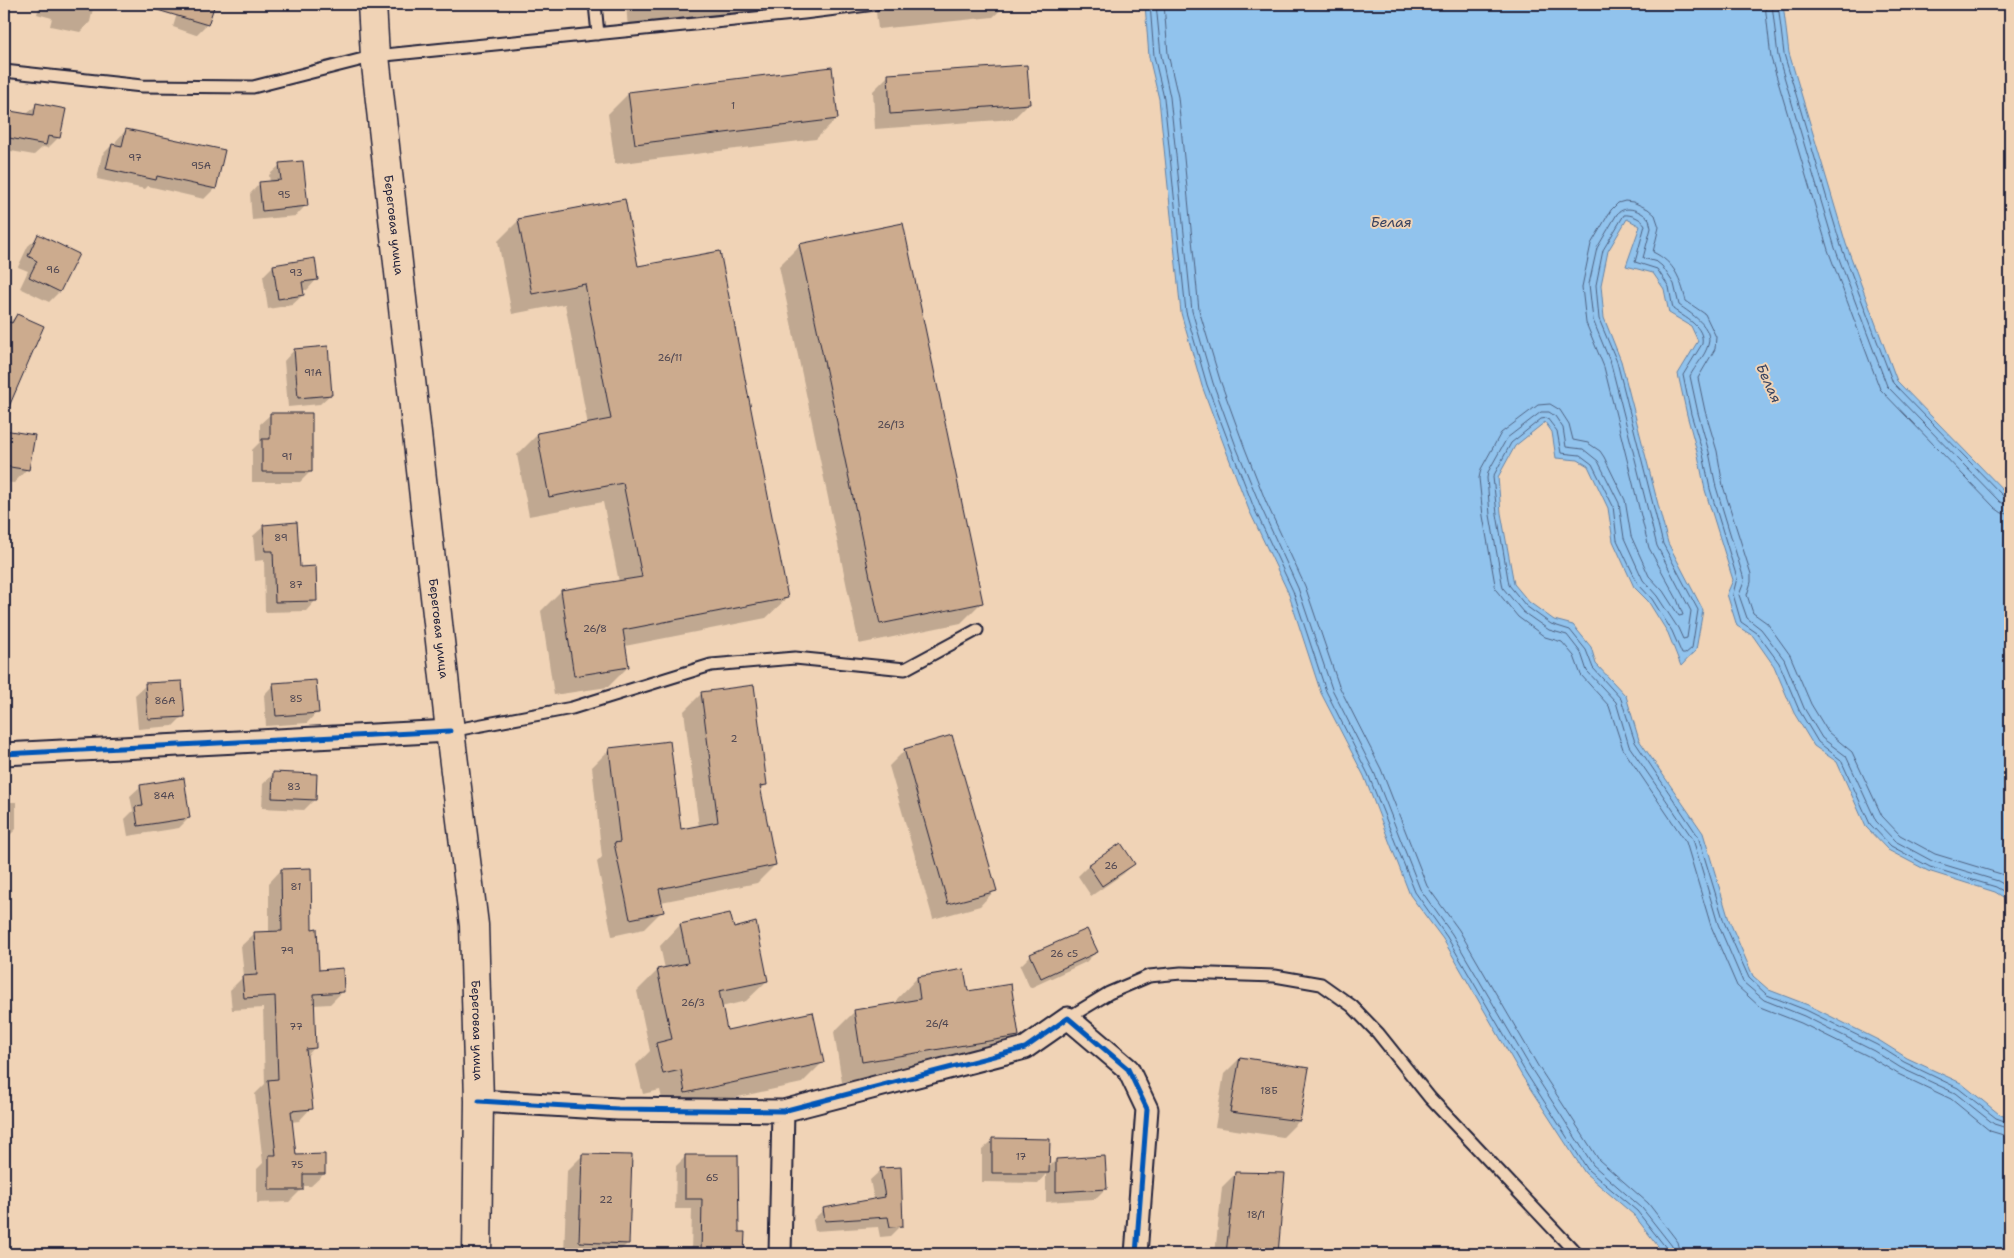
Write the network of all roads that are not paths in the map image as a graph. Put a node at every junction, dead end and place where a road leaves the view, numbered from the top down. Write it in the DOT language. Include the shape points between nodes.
graph roads {
  1 [pos="372,4"];
  2 [pos="595,4"];
  3 [pos="875,4"];
  4 [pos="804,8"];
  5 [pos="598,34"];
  6 [pos="375,56"];
  7 [pos="4,71"];
  8 [pos="977,630"];
  9 [pos="450,731"];
  10 [pos="4,754"];
  11 [pos="1068,1018"];
  12 [pos="479,1101"];
  13 [pos="783,1111"];
  14 [pos="477,1254"];
  15 [pos="780,1254"];
  16 [pos="1136,1254"];
  17 [pos="1578,1254"];
  1 -- 6 [label="main road, Береговая улица"];
  2 -- 5 [label="lane"];
  3 -- 4 [label="lane"];
  4 -- 5 [label="lane"];
  5 -- 6 [label="lane"];
  6 -- 7 [label="lane" via="253,87 142,86"];
  6 -- 9 [label="main road, Береговая улица"];
  8 -- 9 [label="lane" via="905,669 795,658 711,665 572,708"];
  9 -- 10 [label="street"];
  9 -- 12 [label="main road, Береговая улица" via="474,925"];
  11 -- 13 [label="street" via="1025,1048"];
  11 -- 16 [label="street" via="1128,1068 1147,1109"];
  11 -- 17 [label="lane" via="1109,993 1149,976 1181,973 1275,976 1321,984 1352,1006 1378,1033 1430,1098"];
  12 -- 13 [label="street" via="618,1109"];
  12 -- 14 [label="main road, Береговая улица"];
  13 -- 15 [label="street"];
}
